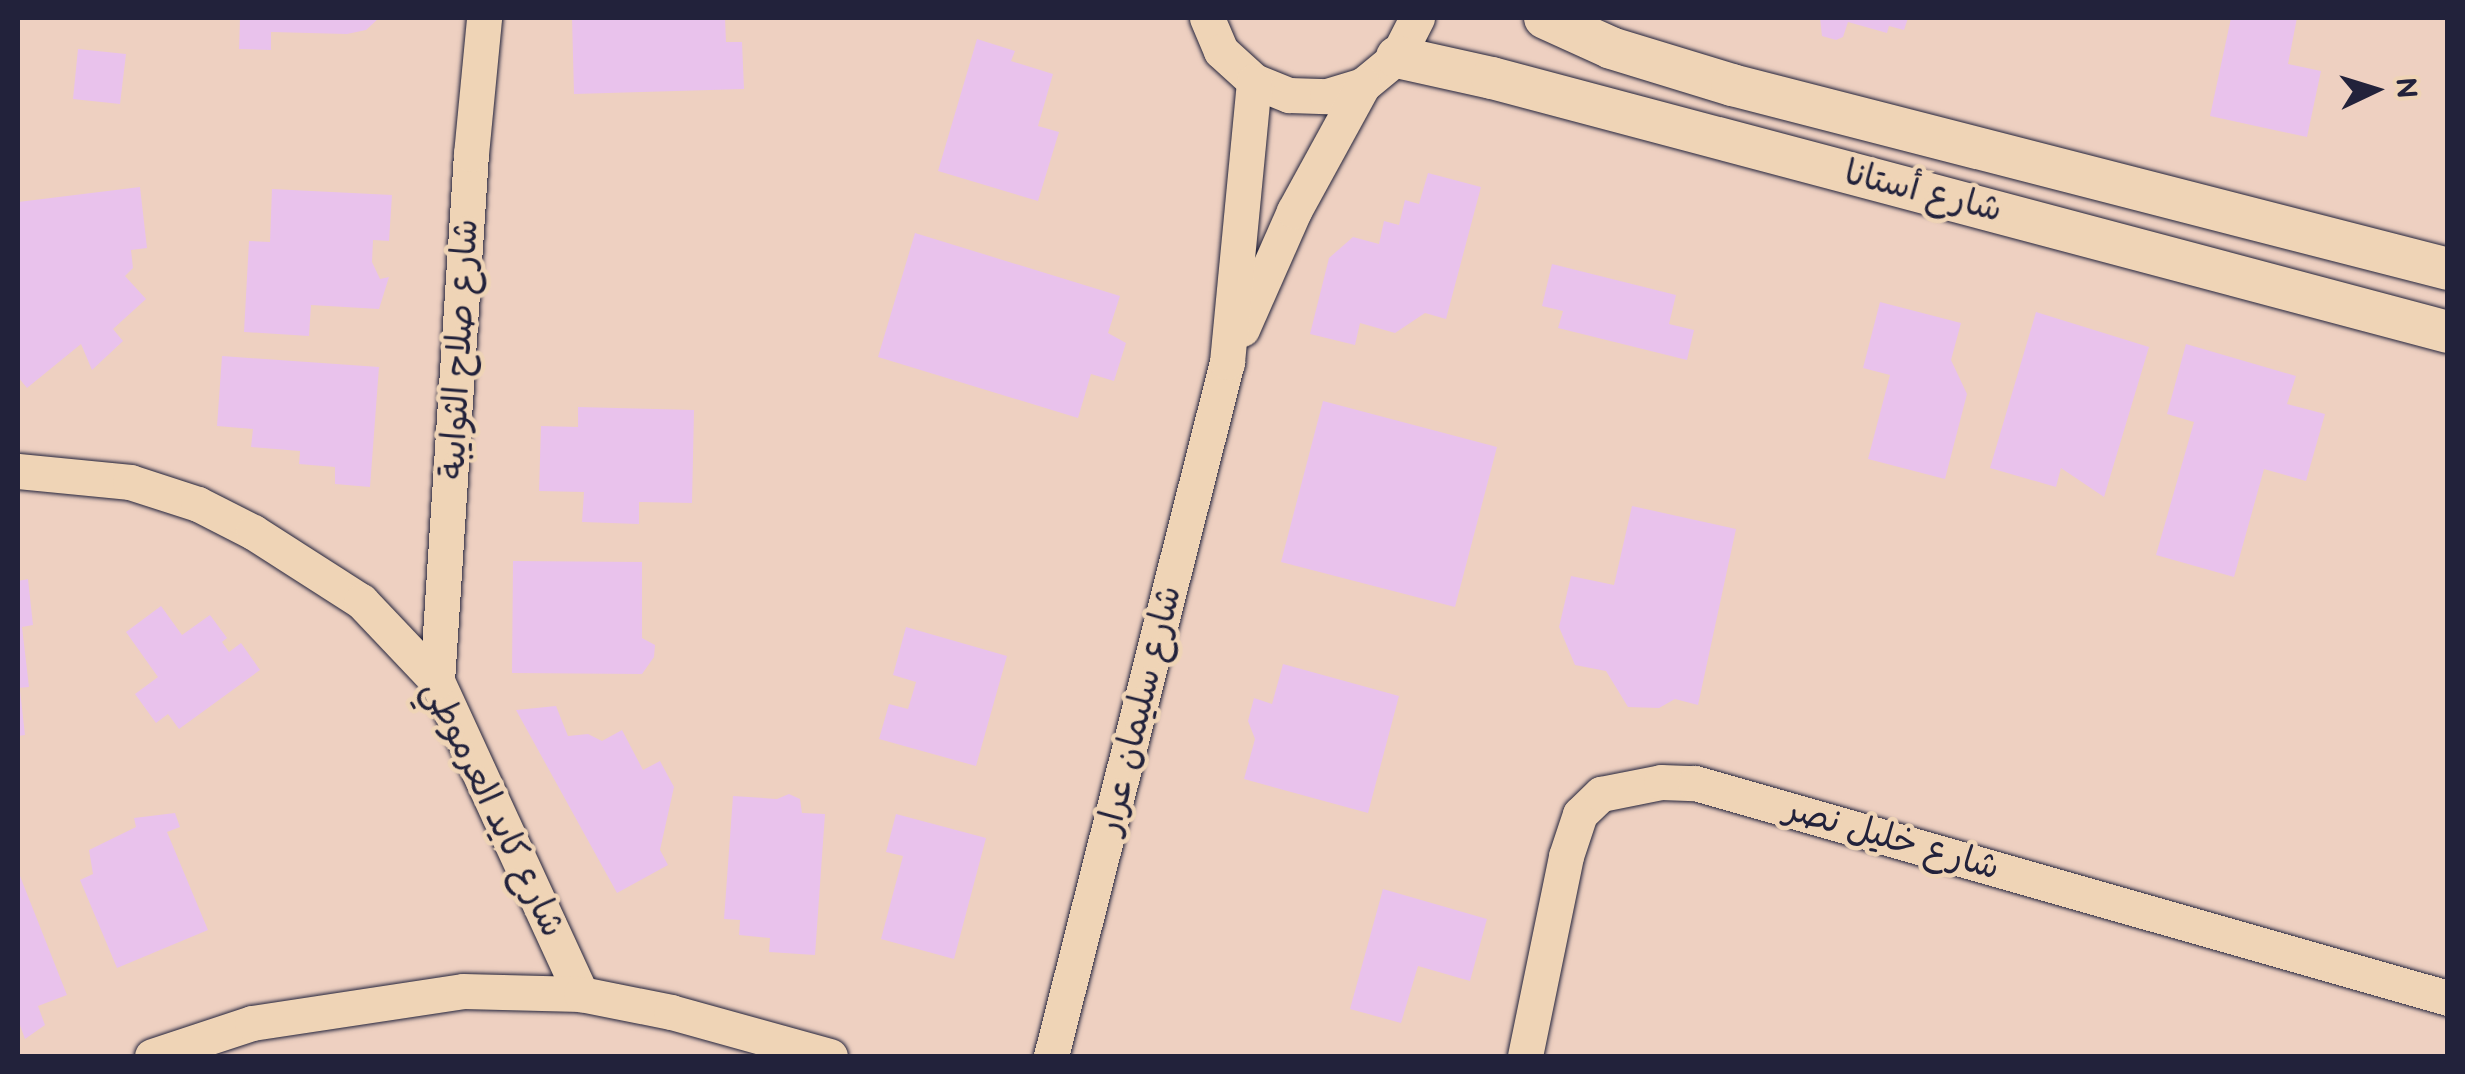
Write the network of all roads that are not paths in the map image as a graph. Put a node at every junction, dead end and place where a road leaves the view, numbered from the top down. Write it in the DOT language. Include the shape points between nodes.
graph roads {
  1 [pos="484,18"];
  2 [pos="1177,18"];
  3 [pos="1207,18"];
  4 [pos="1417,18"];
  5 [pos="1545,18"];
  6 [pos="1221,51"];
  7 [pos="1397,57"];
  8 [pos="1254,81"];
  9 [pos="1363,85"];
  10 [pos="2448,269"];
  11 [pos="2448,332"];
  12 [pos="1227,362"];
  13 [pos="18,471"];
  14 [pos="437,681"];
  15 [pos="581,994"];
  16 [pos="2448,998"];
  17 [pos="152,1056"];
  18 [pos="830,1056"];
  19 [pos="1051,1056"];
  20 [pos="1525,1056"];
  1 -- 14 [label="street, شارع صلاح الثوايبة"];
  2 -- 6 [label="street"];
  3 -- 6 [label="street"];
  4 -- 7 [label="street"];
  5 -- 10 [label="street, شارع أستانا" via="1611,48 1732,84"];
  6 -- 8 [label="street"];
  7 -- 9 [label="street"];
  7 -- 11 [label="street, شارع أستانا"];
  8 -- 9 [label="street" via="1289,95 1327,96"];
  8 -- 12 [label="street, شارع سليمان عرار"];
  9 -- 12 [label="street, شارع سليمان عرار" via="1294,211"];
  12 -- 19 [label="street, شارع سليمان عرار"];
  13 -- 14 [label="street, شارع كايد العرموطي" via="130,482 198,504 361,602"];
  14 -- 15 [label="street, شارع كايد العرموطي"];
  15 -- 17 [label="street" via="463,991 252,1023"];
  15 -- 18 [label="street"];
  16 -- 20 [label="street, شارع خليل نصر" via="1714,788 1661,782 1600,794 1580,814"];
}
